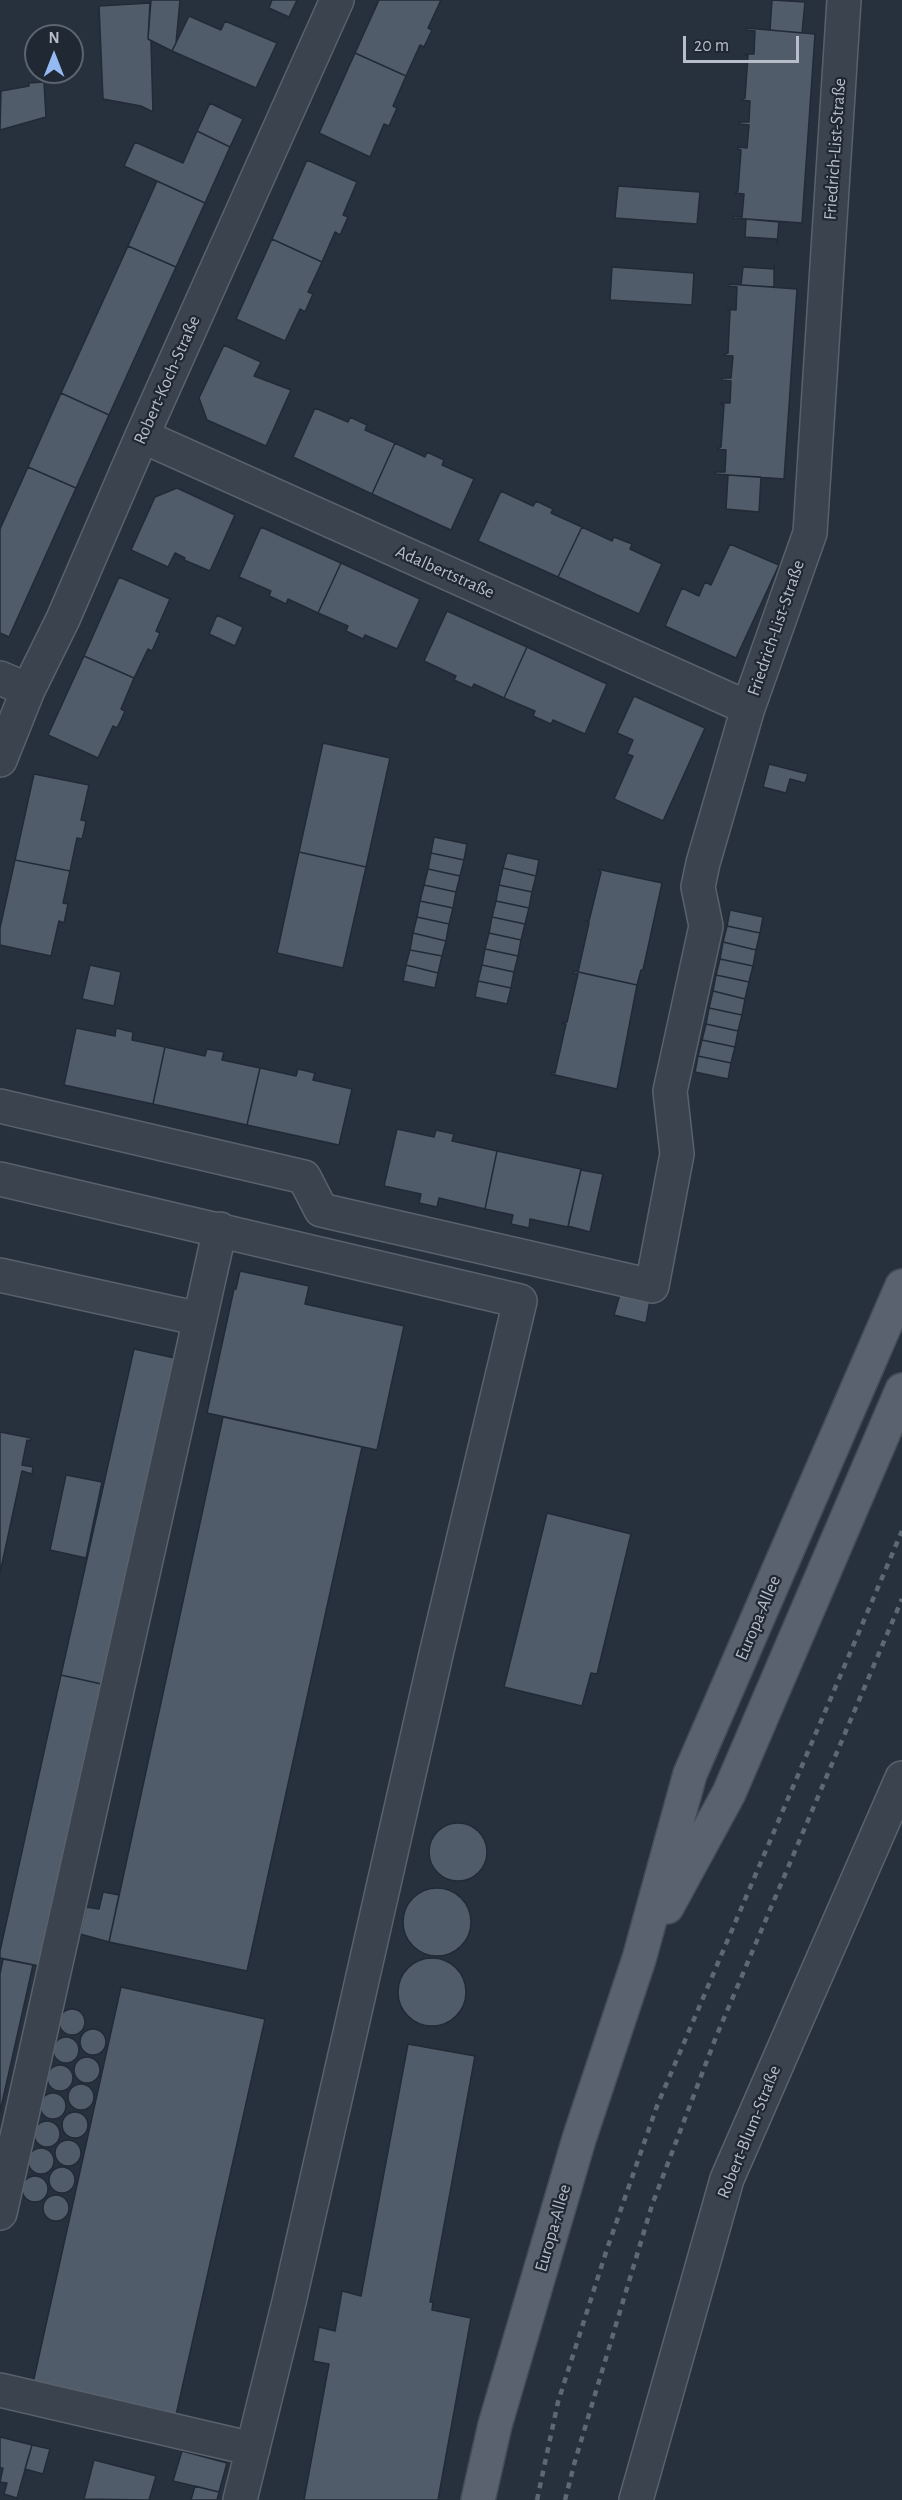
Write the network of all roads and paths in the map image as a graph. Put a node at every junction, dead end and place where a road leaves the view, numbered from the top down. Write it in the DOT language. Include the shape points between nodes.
graph roads {
  1 [pos="337,0"];
  2 [pos="844,0"];
  3 [pos="142,436"];
  4 [pos="14,684"];
  5 [pos="748,708"];
  6 [pos="0,760"];
  7 [pos="0,1106"];
  8 [pos="0,1179"];
  9 [pos="220,1229"];
  10 [pos="0,1275"];
  11 [pos="902,1286"];
  12 [pos="200,1319"];
  13 [pos="902,1390"];
  14 [pos="902,1778"];
  15 [pos="639,1959"];
  16 [pos="0,2213"];
  17 [pos="0,2390"];
  18 [pos="253,2449"];
  19 [pos="240,2500"];
  20 [pos="478,2500"];
  21 [pos="636,2500"];
  1 -- 3 [label="street, Robert-Koch-Straße"];
  2 -- 5 [label="street, Friedrich-List-Straße" via="810,533"];
  3 -- 4 [label="street, Robert-Koch-Straße" via="63,619"];
  3 -- 5 [label="street, Adalbertstraße"];
  4 -- 6 [label="street, Robert-Koch-Straße"];
  5 -- 7 [label="street, Friedrich-List-Straße" via="698,887 706,926 670,1091 677,1154 652,1286 321,1210 304,1177"];
  8 -- 9 [label="street"];
  9 -- 12 [label="street"];
  9 -- 18 [label="street" via="520,1301"];
  10 -- 12 [label="street"];
  11 -- 15 [label="main road, Europa-Allee" via="690,1774"];
  12 -- 16 [label="street"];
  13 -- 15 [label="main road, Europa-Allee" via="729,1793"];
  14 -- 21 [label="street, Robert-Blum-Straße" via="727,2179"];
  15 -- 20 [label="main road, Europa-Allee" via="575,2150 495,2425"];
  17 -- 18 [label="street"];
  18 -- 19 [label="street"];
}
